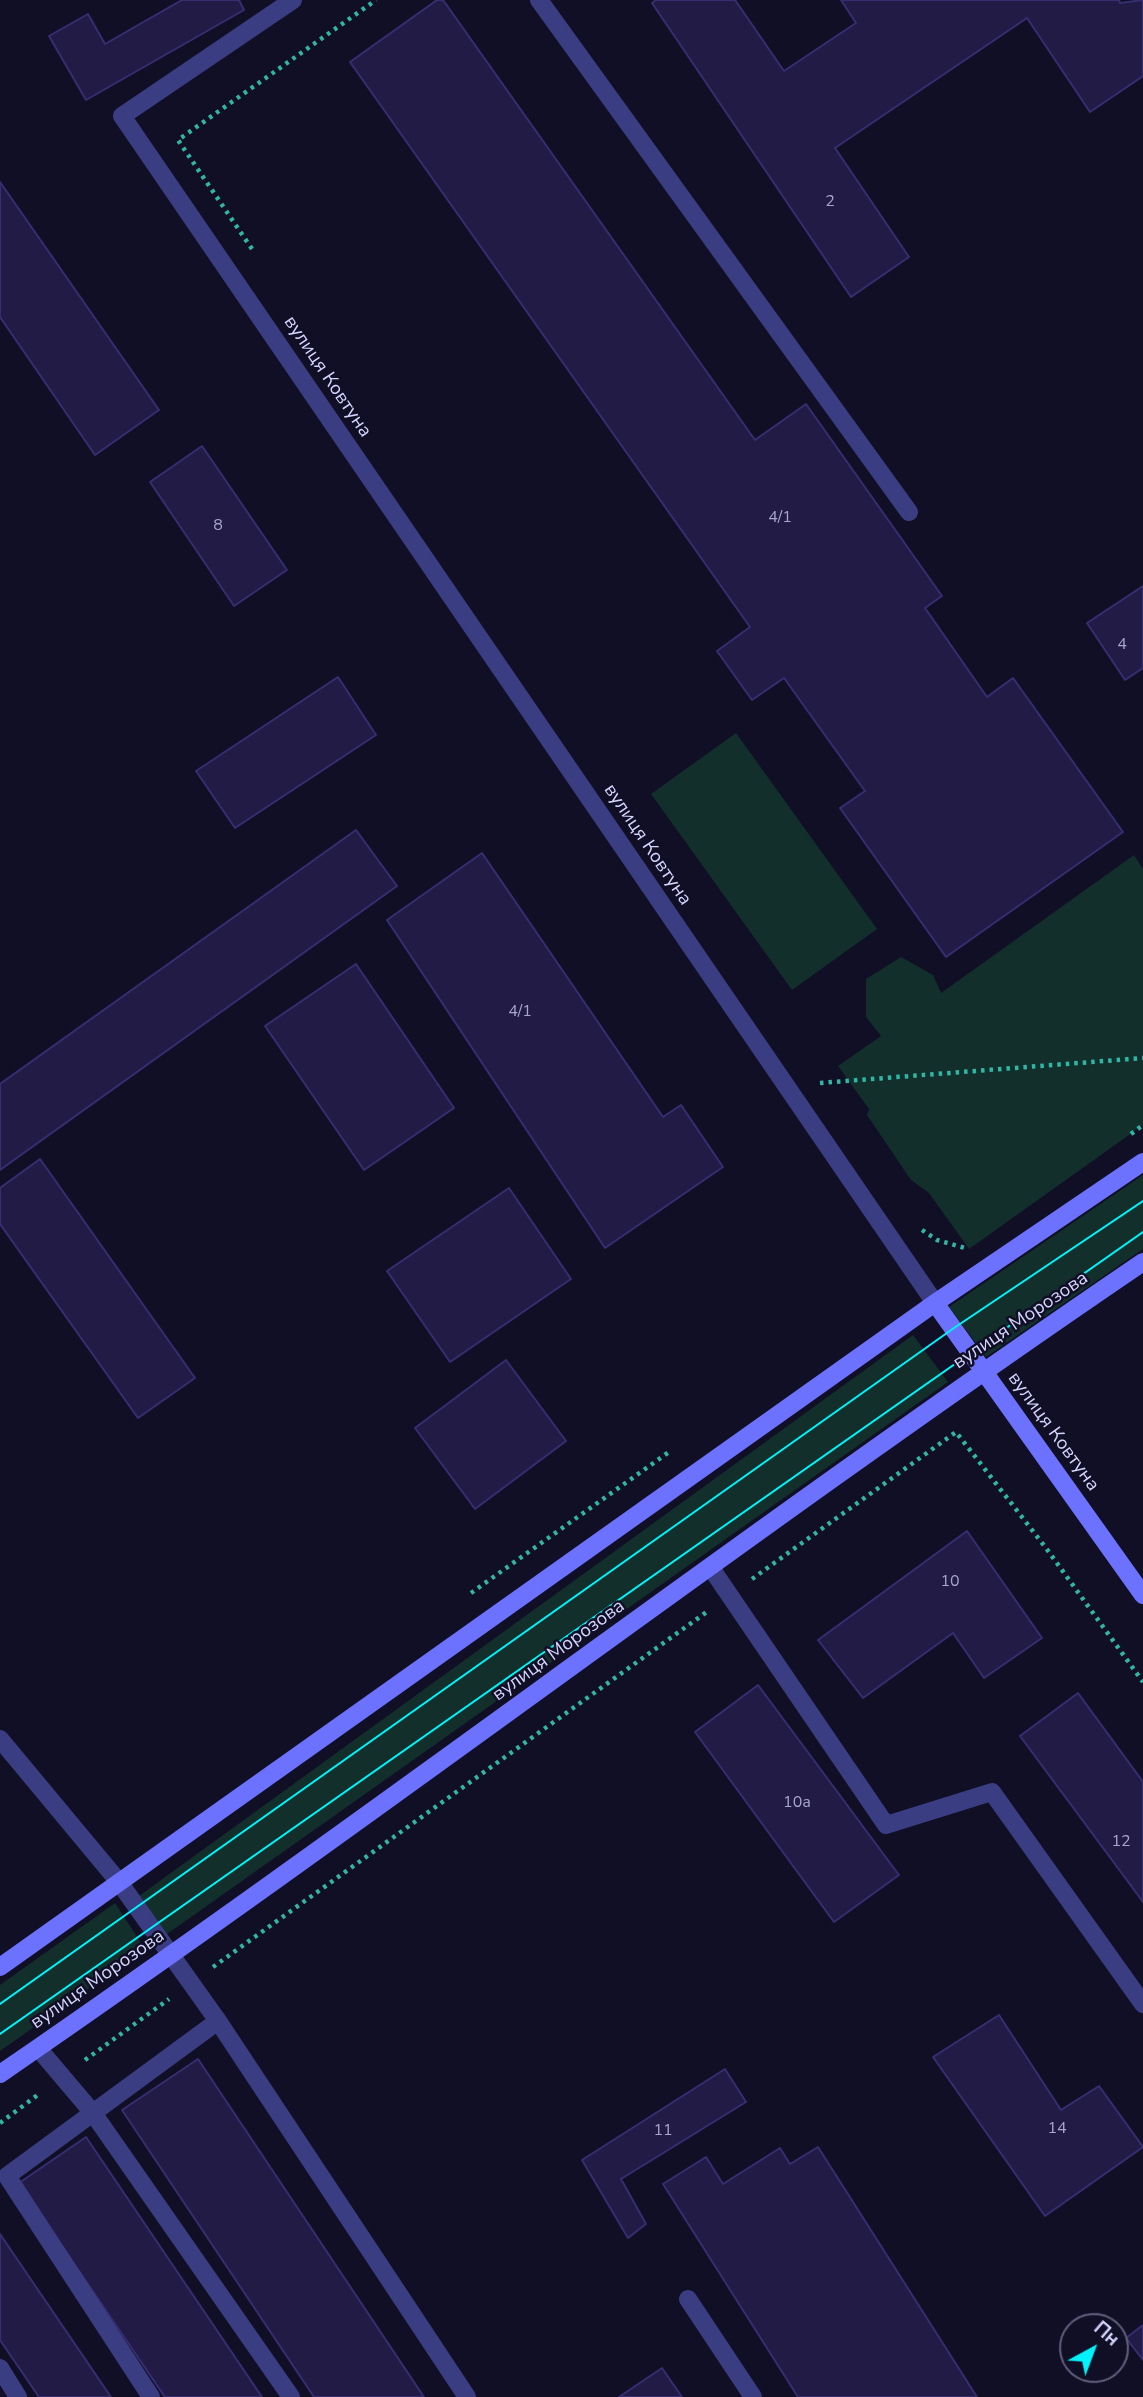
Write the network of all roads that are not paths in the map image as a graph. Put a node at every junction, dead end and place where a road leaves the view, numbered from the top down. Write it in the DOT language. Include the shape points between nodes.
graph roads {
  1 [pos="293,0"];
  2 [pos="538,0"];
  3 [pos="909,512"];
  4 [pos="1143,1162"];
  5 [pos="1143,1262"];
  6 [pos="935,1303"];
  7 [pos="983,1371"];
  8 [pos="711,1569"];
  9 [pos="1143,1595"];
  10 [pos="0,1739"];
  11 [pos="119,1882"];
  12 [pos="171,1955"];
  13 [pos="0,1967"];
  14 [pos="1143,2004"];
  15 [pos="218,2021"];
  16 [pos="38,2048"];
  17 [pos="0,2074"];
  18 [pos="93,2113"];
  19 [pos="4,2179"];
  20 [pos="688,2300"];
  21 [pos="0,2368"];
  22 [pos="18,2397"];
  23 [pos="151,2397"];
  24 [pos="291,2397"];
  25 [pos="467,2397"];
  26 [pos="753,2397"];
  1 -- 6 [label="street, вулиця Ковтуна" via="122,116"];
  2 -- 3 [label="street"];
  4 -- 6 [label="main road"];
  5 -- 7 [label="main road, вулиця Морозова"];
  6 -- 7 [label="main road, вулиця Ковтуна"];
  6 -- 11 [label="main road"];
  7 -- 8 [label="main road, вулиця Морозова"];
  7 -- 9 [label="main road, вулиця Ковтуна"];
  8 -- 12 [label="main road, вулиця Морозова"];
  8 -- 14 [label="street" via="886,1825 992,1792"];
  10 -- 11 [label="street"];
  11 -- 12 [label="street"];
  11 -- 13 [label="main road"];
  12 -- 15 [label="street"];
  12 -- 16 [label="main road, вулиця Морозова"];
  15 -- 18 [label="street"];
  15 -- 25 [label="street"];
  16 -- 17 [label="main road, вулиця Морозова"];
  16 -- 18 [label="street"];
  18 -- 19 [label="street"];
  18 -- 24 [label="street"];
  19 -- 23 [label="street"];
  20 -- 26 [label="street"];
  21 -- 22 [label="street"];
}
